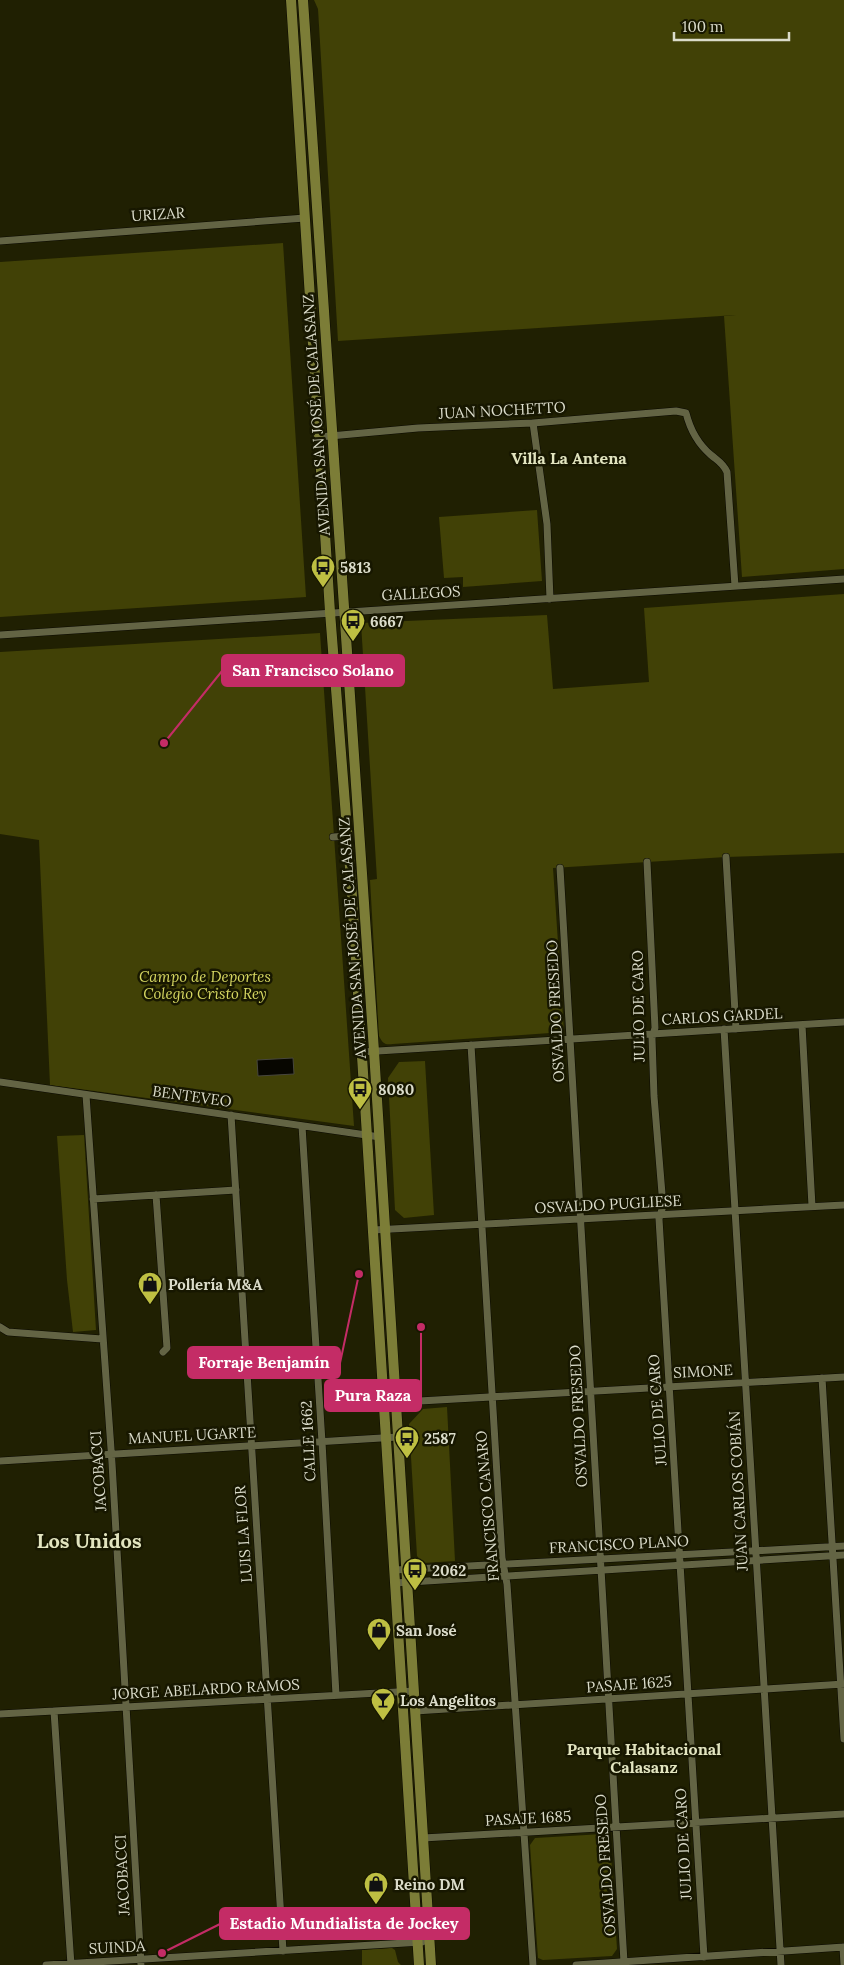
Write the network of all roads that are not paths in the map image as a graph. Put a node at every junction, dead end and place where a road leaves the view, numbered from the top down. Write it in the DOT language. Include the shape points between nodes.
graph roads {
  1 [pos="291,0"];
  2 [pos="303,0"];
  3 [pos="305,218"];
  4 [pos="318,218"];
  5 [pos="0,241"];
  6 [pos="533,423"];
  7 [pos="333,435"];
  8 [pos="319,437"];
  9 [pos="844,579"];
  10 [pos="735,586"];
  11 [pos="550,599"];
  12 [pos="345,611"];
  13 [pos="330,612"];
  14 [pos="0,635"];
  15 [pos="347,836"];
  16 [pos="333,837"];
  17 [pos="726,857"];
  18 [pos="647,862"];
  19 [pos="560,868"];
  20 [pos="844,1022"];
  21 [pos="802,1025"];
  22 [pos="736,1029"];
  23 [pos="724,1030"];
  24 [pos="653,1034"];
  25 [pos="570,1039"];
  26 [pos="471,1045"];
  27 [pos="374,1051"];
  28 [pos="362,1052"];
  29 [pos="0,1082"];
  30 [pos="86,1094"];
  31 [pos="231,1115"];
  32 [pos="302,1126"];
  33 [pos="367,1135"];
  34 [pos="380,1137"];
  35 [pos="236,1190"];
  36 [pos="156,1195"];
  37 [pos="93,1199"];
  38 [pos="844,1205"];
  39 [pos="812,1206"];
  40 [pos="736,1209"];
  41 [pos="660,1214"];
  42 [pos="580,1219"];
  43 [pos="482,1225"];
  44 [pos="373,1230"];
  45 [pos="385,1230"];
  46 [pos="0,1326"];
  47 [pos="102,1339"];
  48 [pos="163,1352"];
  49 [pos="844,1377"];
  50 [pos="822,1378"];
  51 [pos="745,1383"];
  52 [pos="670,1387"];
  53 [pos="590,1392"];
  54 [pos="493,1397"];
  55 [pos="396,1403"];
  56 [pos="384,1404"];
  57 [pos="398,1437"];
  58 [pos="386,1438"];
  59 [pos="322,1442"];
  60 [pos="252,1446"];
  61 [pos="110,1453"];
  62 [pos="0,1462"];
  63 [pos="832,1546"];
  64 [pos="844,1546"];
  65 [pos="755,1551"];
  66 [pos="680,1555"];
  67 [pos="844,1555"];
  68 [pos="833,1556"];
  69 [pos="600,1559"];
  70 [pos="756,1560"];
  71 [pos="504,1564"];
  72 [pos="681,1565"];
  73 [pos="395,1570"];
  74 [pos="406,1570"];
  75 [pos="600,1570"];
  76 [pos="506,1576"];
  77 [pos="407,1582"];
  78 [pos="395,1583"];
  79 [pos="842,1684"];
  80 [pos="764,1689"];
  81 [pos="414,1690"];
  82 [pos="402,1691"];
  83 [pos="688,1694"];
  84 [pos="336,1695"];
  85 [pos="267,1699"];
  86 [pos="608,1699"];
  87 [pos="515,1705"];
  88 [pos="126,1707"];
  89 [pos="54,1711"];
  90 [pos="415,1711"];
  91 [pos="0,1714"];
  92 [pos="844,1739"];
  93 [pos="844,1814"];
  94 [pos="772,1818"];
  95 [pos="696,1823"];
  96 [pos="616,1827"];
  97 [pos="524,1832"];
  98 [pos="423,1838"];
  99 [pos="417,1942"];
  100 [pos="429,1942"];
  101 [pos="844,1947"];
  102 [pos="283,1951"];
  103 [pos="780,1952"];
  104 [pos="718,1956"];
  105 [pos="704,1957"];
  106 [pos="141,1962"];
  107 [pos="624,1962"];
  108 [pos="656,1962"];
  109 [pos="71,1964"];
  110 [pos="594,1964"];
  111 [pos="46,1965"];
  112 [pos="418,1965"];
  113 [pos="431,1965"];
  114 [pos="533,1965"];
  115 [pos="576,1965"];
  116 [pos="718,1965"];
  117 [pos="781,1965"];
  118 [pos="844,1965"];
  1 -- 3 [label="main road, AVENIDA SAN JOSÉ DE CALASANZ"];
  2 -- 4 [label="main road, AVENIDA SAN JOSÉ DE CALASANZ"];
  3 -- 4 [label="main road, URIZAR"];
  3 -- 5 [label="street, URIZAR"];
  3 -- 8 [label="main road, AVENIDA SAN JOSÉ DE CALASANZ"];
  4 -- 7 [label="main road, AVENIDA SAN JOSÉ DE CALASANZ"];
  6 -- 7 [label="street, JUAN NOCHETTO"];
  6 -- 10 [label="street, JUAN NOCHETTO" via="676,411 686,413 703,448 723,464 727,472"];
  6 -- 11 [label="street" via="547,524"];
  7 -- 8 [label="street, JUAN NOCHETTO"];
  7 -- 12 [label="main road, AVENIDA SAN JOSÉ DE CALASANZ"];
  8 -- 13 [label="main road, AVENIDA SAN JOSÉ DE CALASANZ"];
  9 -- 10 [label="street, GALLEGOS"];
  10 -- 11 [label="street, GALLEGOS"];
  11 -- 12 [label="street, GALLEGOS"];
  12 -- 13 [label="street, GALLEGOS"];
  12 -- 27 [label="main road, AVENIDA SAN JOSÉ DE CALASANZ"];
  13 -- 14 [label="street, GALLEGOS"];
  13 -- 15 [label="main road, AVENIDA SAN JOSÉ DE CALASANZ"];
  15 -- 16 [label="street"];
  15 -- 28 [label="main road, AVENIDA SAN JOSÉ DE CALASANZ"];
  17 -- 22 [label="street"];
  18 -- 24 [label="street, JULIO DE CARO"];
  19 -- 25 [label="street, OSVALDO FRESEDO"];
  20 -- 21 [label="street, CARLOS GARDEL"];
  21 -- 22 [label="street, CARLOS GARDEL"];
  21 -- 39 [label="street"];
  22 -- 23 [label="street, CARLOS GARDEL"];
  23 -- 24 [label="street, CARLOS GARDEL"];
  23 -- 40 [label="street, JUAN CARLOS COBIÁN"];
  24 -- 25 [label="street, CARLOS GARDEL"];
  24 -- 41 [label="street, JULIO DE CARO" via="654,1096 663,1206"];
  25 -- 26 [label="street, CARLOS GARDEL"];
  25 -- 42 [label="street, OSVALDO FRESEDO"];
  26 -- 27 [label="street, CARLOS GARDEL"];
  26 -- 43 [label="street, FRANCISCO CANARO"];
  27 -- 28 [label="street, CARLOS GARDEL"];
  27 -- 34 [label="main road, AVENIDA SAN JOSÉ DE CALASANZ"];
  28 -- 33 [label="main road, AVENIDA SAN JOSÉ DE CALASANZ"];
  29 -- 30 [label="street, BENTEVEO"];
  30 -- 31 [label="street, BENTEVEO"];
  30 -- 37 [label="street, JACOBACCI"];
  31 -- 32 [label="street, BENTEVEO"];
  31 -- 35 [label="street, LUIS LA FLOR"];
  32 -- 33 [label="street, BENTEVEO"];
  32 -- 59 [label="street, CALLE 1662"];
  33 -- 34 [label="street, BENTEVEO"];
  33 -- 44 [label="main road, AVENIDA SAN JOSÉ DE CALASANZ"];
  34 -- 45 [label="main road, AVENIDA SAN JOSÉ DE CALASANZ"];
  35 -- 36 [label="street"];
  35 -- 60 [label="street, LUIS LA FLOR"];
  36 -- 37 [label="street"];
  36 -- 48 [label="street" via="167,1348"];
  37 -- 47 [label="street, JACOBACCI"];
  38 -- 39 [label="street, OSVALDO PUGLIESE"];
  39 -- 40 [label="street, OSVALDO PUGLIESE"];
  40 -- 41 [label="street, OSVALDO PUGLIESE"];
  40 -- 51 [label="street, JUAN CARLOS COBIÁN"];
  41 -- 42 [label="street, OSVALDO PUGLIESE"];
  41 -- 52 [label="street, JULIO DE CARO"];
  42 -- 43 [label="street, OSVALDO PUGLIESE"];
  42 -- 53 [label="street, OSVALDO FRESEDO"];
  43 -- 45 [label="street, OSVALDO PUGLIESE"];
  43 -- 54 [label="street, FRANCISCO CANARO"];
  44 -- 45 [label="street, OSVALDO PUGLIESE"];
  44 -- 56 [label="main road, AVENIDA SAN JOSÉ DE CALASANZ"];
  45 -- 55 [label="main road, AVENIDA SAN JOSÉ DE CALASANZ"];
  46 -- 47 [label="street" via="8,1332"];
  47 -- 61 [label="street, JACOBACCI"];
  49 -- 50 [label="street, SIMONE"];
  50 -- 51 [label="street, SIMONE"];
  50 -- 63 [label="street"];
  51 -- 52 [label="street, SIMONE"];
  51 -- 65 [label="street, JUAN CARLOS COBIÁN"];
  52 -- 53 [label="street, SIMONE"];
  52 -- 66 [label="street, JULIO DE CARO"];
  53 -- 54 [label="street, SIMONE"];
  53 -- 69 [label="street, OSVALDO FRESEDO"];
  54 -- 55 [label="street, SIMONE"];
  54 -- 71 [label="street, FRANCISCO CANARO"];
  55 -- 56 [label="street, SIMONE"];
  55 -- 57 [label="main road, AVENIDA SAN JOSÉ DE CALASANZ"];
  56 -- 58 [label="main road, AVENIDA SAN JOSÉ DE CALASANZ"];
  57 -- 58 [label="street, MANUEL UGARTE"];
  57 -- 74 [label="main road, AVENIDA SAN JOSÉ DE CALASANZ"];
  58 -- 59 [label="street, MANUEL UGARTE"];
  58 -- 73 [label="main road, AVENIDA SAN JOSÉ DE CALASANZ"];
  59 -- 60 [label="street, MANUEL UGARTE"];
  59 -- 84 [label="street, CALLE 1662"];
  60 -- 61 [label="street, MANUEL UGARTE"];
  60 -- 85 [label="street, LUIS LA FLOR"];
  61 -- 62 [label="street, MANUEL UGARTE"];
  61 -- 88 [label="street, JACOBACCI"];
  63 -- 64 [label="street, FRANCISCO PLANO"];
  63 -- 65 [label="street, FRANCISCO PLANO"];
  63 -- 68 [label="street"];
  65 -- 66 [label="street, FRANCISCO PLANO"];
  65 -- 70 [label="street, JUAN CARLOS COBIÁN"];
  66 -- 69 [label="street, FRANCISCO PLANO"];
  66 -- 72 [label="street, JULIO DE CARO"];
  67 -- 68 [label="street, FRANCISCO PLANO"];
  68 -- 70 [label="street, FRANCISCO PLANO"];
  68 -- 79 [label="street"];
  69 -- 71 [label="street, FRANCISCO PLANO"];
  69 -- 75 [label="street, OSVALDO FRESEDO"];
  70 -- 72 [label="street, FRANCISCO PLANO"];
  70 -- 80 [label="street, JUAN CARLOS COBIÁN"];
  71 -- 74 [label="street, FRANCISCO PLANO"];
  71 -- 76 [label="street, FRANCISCO CANARO"];
  72 -- 75 [label="street, FRANCISCO PLANO"];
  72 -- 83 [label="street, JULIO DE CARO"];
  73 -- 74 [label="street, FRANCISCO PLANO"];
  73 -- 78 [label="main road, AVENIDA SAN JOSÉ DE CALASANZ"];
  74 -- 77 [label="main road, AVENIDA SAN JOSÉ DE CALASANZ"];
  75 -- 76 [label="street, FRANCISCO PLANO"];
  75 -- 86 [label="street, OSVALDO FRESEDO"];
  76 -- 77 [label="street, FRANCISCO PLANO"];
  76 -- 87 [label="street, FRANCISCO CANARO"];
  77 -- 78 [label="street, FRANCISCO PLANO"];
  77 -- 81 [label="main road, AVENIDA SAN JOSÉ DE CALASANZ"];
  78 -- 82 [label="main road, AVENIDA SAN JOSÉ DE CALASANZ"];
  79 -- 80 [label="street, PASAJE 1625"];
  79 -- 92 [label="street"];
  80 -- 83 [label="street, PASAJE 1625"];
  80 -- 94 [label="street, JUAN CARLOS COBIÁN"];
  81 -- 82 [label="street, JORGE ABELARDO RAMOS"];
  81 -- 90 [label="main road, AVENIDA SAN JOSÉ DE CALASANZ"];
  82 -- 84 [label="street, JORGE ABELARDO RAMOS"];
  82 -- 99 [label="main road, AVENIDA SAN JOSÉ DE CALASANZ"];
  83 -- 86 [label="street, PASAJE 1625"];
  83 -- 95 [label="street, JULIO DE CARO"];
  84 -- 85 [label="street, JORGE ABELARDO RAMOS"];
  85 -- 88 [label="street, JORGE ABELARDO RAMOS"];
  85 -- 102 [label="street, LUIS LA FLOR"];
  86 -- 87 [label="street, PASAJE 1625"];
  86 -- 96 [label="street, OSVALDO FRESEDO"];
  87 -- 90 [label="street, PASAJE 1625"];
  87 -- 97 [label="street, FRANCISCO CANARO"];
  88 -- 89 [label="street, JORGE ABELARDO RAMOS"];
  88 -- 106 [label="street, JACOBACCI"];
  89 -- 91 [label="street, JORGE ABELARDO RAMOS"];
  89 -- 109 [label="street"];
  90 -- 98 [label="main road, AVENIDA SAN JOSÉ DE CALASANZ"];
  93 -- 94 [label="street, PASAJE 1685"];
  94 -- 95 [label="street, PASAJE 1685"];
  94 -- 103 [label="street, JUAN CARLOS COBIÁN"];
  95 -- 96 [label="street, PASAJE 1685"];
  95 -- 105 [label="street, JULIO DE CARO"];
  96 -- 97 [label="street, PASAJE 1685"];
  96 -- 107 [label="street, OSVALDO FRESEDO"];
  97 -- 98 [label="street, PASAJE 1685"];
  97 -- 114 [label="street, FRANCISCO CANARO"];
  98 -- 100 [label="main road, AVENIDA SAN JOSÉ DE CALASANZ"];
  99 -- 100 [label="street, SUINDA"];
  99 -- 102 [label="street, SUINDA"];
  99 -- 112 [label="main road, AVENIDA SAN JOSÉ DE CALASANZ"];
  100 -- 113 [label="main road, AVENIDA SAN JOSÉ DE CALASANZ"];
  101 -- 103 [label="street"];
  101 -- 118 [label="street"];
  102 -- 106 [label="street, SUINDA"];
  103 -- 104 [label="street"];
  103 -- 117 [label="street, JUAN CARLOS COBIÁN"];
  104 -- 105 [label="street"];
  104 -- 116 [label="street"];
  105 -- 108 [label="street"];
  106 -- 109 [label="street, SUINDA"];
  107 -- 108 [label="street"];
  107 -- 110 [label="street"];
  109 -- 111 [label="street, SUINDA"];
  110 -- 115 [label="street"];
}
